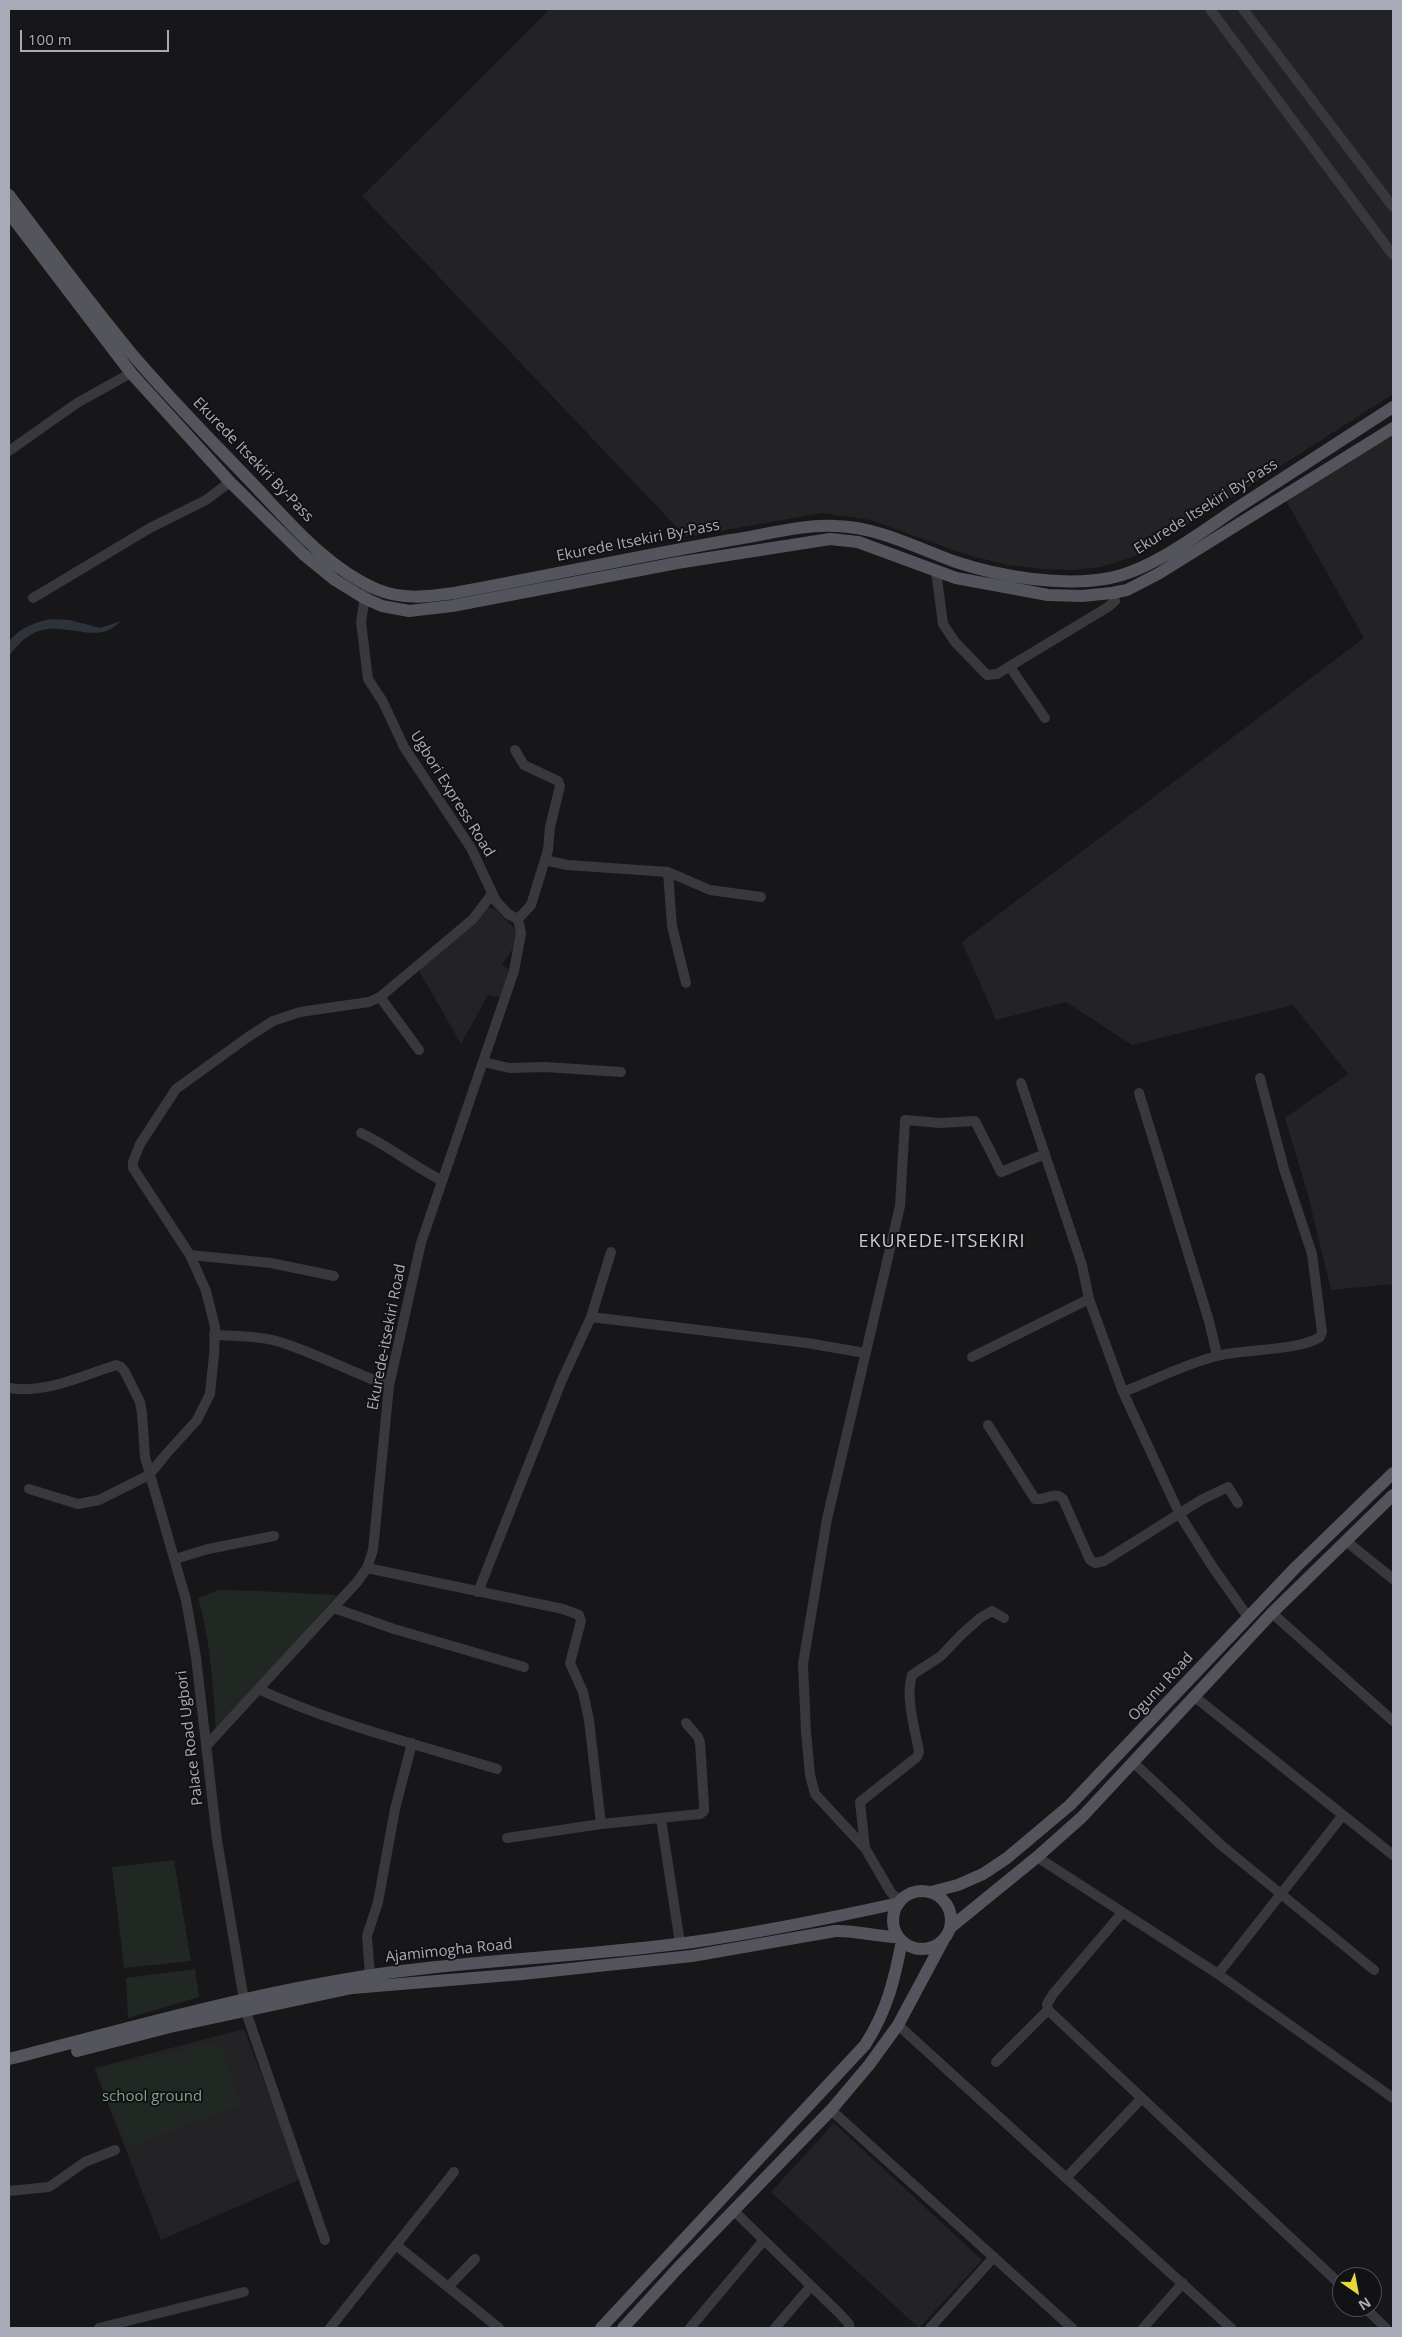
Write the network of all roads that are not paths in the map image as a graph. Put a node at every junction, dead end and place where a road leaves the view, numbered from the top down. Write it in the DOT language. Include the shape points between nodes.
graph roads {
  1 [pos="1210,9"];
  2 [pos="1243,9"];
  3 [pos="9,195"];
  4 [pos="1393,207"];
  5 [pos="9,213"];
  6 [pos="1393,256"];
  7 [pos="131,373"];
  8 [pos="1393,407"];
  9 [pos="1393,428"];
  10 [pos="9,451"];
  11 [pos="230,482"];
  12 [pos="936,571"];
  13 [pos="367,584"];
  14 [pos="1112,593"];
  15 [pos="33,598"];
  16 [pos="364,598"];
  17 [pos="1010,666"];
  18 [pos="1044,718"];
  19 [pos="515,750"];
  20 [pos="544,860"];
  21 [pos="668,872"];
  22 [pos="492,894"];
  23 [pos="761,897"];
  24 [pos="518,919"];
  25 [pos="686,983"];
  26 [pos="380,997"];
  27 [pos="419,1050"];
  28 [pos="484,1062"];
  29 [pos="621,1072"];
  30 [pos="1260,1078"];
  31 [pos="1021,1083"];
  32 [pos="1139,1093"];
  33 [pos="361,1132"];
  34 [pos="1045,1154"];
  35 [pos="441,1180"];
  36 [pos="611,1252"];
  37 [pos="190,1255"];
  38 [pos="334,1276"];
  39 [pos="1089,1299"];
  40 [pos="591,1316"];
  41 [pos="214,1335"];
  42 [pos="865,1353"];
  43 [pos="1218,1355"];
  44 [pos="972,1358"];
  45 [pos="390,1386"];
  46 [pos="9,1388"];
  47 [pos="1123,1392"];
  48 [pos="988,1425"];
  49 [pos="1393,1473"];
  50 [pos="149,1476"];
  51 [pos="29,1489"];
  52 [pos="1393,1495"];
  53 [pos="1238,1503"];
  54 [pos="1180,1514"];
  55 [pos="274,1536"];
  56 [pos="1346,1541"];
  57 [pos="175,1559"];
  58 [pos="367,1568"];
  59 [pos="1393,1579"];
  60 [pos="478,1592"];
  61 [pos="334,1608"];
  62 [pos="1272,1613"];
  63 [pos="1248,1617"];
  64 [pos="1004,1618"];
  65 [pos="1214,1653"];
  66 [pos="1227,1663"];
  67 [pos="524,1667"];
  68 [pos="258,1689"];
  69 [pos="1196,1697"];
  70 [pos="1393,1721"];
  71 [pos="686,1723"];
  72 [pos="412,1743"];
  73 [pos="207,1745"];
  74 [pos="1132,1762"];
  75 [pos="497,1769"];
  76 [pos="1343,1815"];
  77 [pos="661,1819"];
  78 [pos="601,1824"];
  79 [pos="507,1838"];
  80 [pos="865,1848"];
  81 [pos="1393,1855"];
  82 [pos="1037,1857"];
  83 [pos="931,1892"];
  84 [pos="1280,1893"];
  85 [pos="901,1901"];
  86 [pos="1122,1913"];
  87 [pos="951,1927"];
  88 [pos="900,1939"];
  89 [pos="943,1941"];
  90 [pos="680,1943"];
  91 [pos="1374,1970"];
  92 [pos="1218,1974"];
  93 [pos="370,1976"];
  94 [pos="246,2006"];
  95 [pos="1048,2010"];
  96 [pos="898,2025"];
  97 [pos="9,2059"];
  98 [pos="996,2062"];
  99 [pos="9,2068"];
  100 [pos="1393,2098"];
  101 [pos="1141,2099"];
  102 [pos="831,2110"];
  103 [pos="115,2150"];
  104 [pos="454,2172"];
  105 [pos="1067,2177"];
  106 [pos="9,2191"];
  107 [pos="733,2210"];
  108 [pos="325,2240"];
  109 [pos="764,2240"];
  110 [pos="396,2246"];
  111 [pos="994,2257"];
  112 [pos="475,2259"];
  113 [pos="1332,2277"];
  114 [pos="1183,2283"];
  115 [pos="449,2286"];
  116 [pos="811,2286"];
  117 [pos="244,2292"];
  118 [pos="1374,2317"];
  119 [pos="99,2328"];
  120 [pos="330,2328"];
  121 [pos="499,2328"];
  122 [pos="601,2328"];
  123 [pos="623,2328"];
  124 [pos="690,2328"];
  125 [pos="775,2328"];
  126 [pos="849,2328"];
  127 [pos="930,2328"];
  128 [pos="1072,2328"];
  129 [pos="1143,2328"];
  130 [pos="1231,2328"];
  131 [pos="1386,2328"];
  1 -- 6 [label="street"];
  2 -- 4 [label="street"];
  3 -- 13 [label="main road, Ekurede Itsekiri By-Pass" via="132,354 191,420 316,547"];
  5 -- 7 [label="main road, Ekurede Itsekiri By-Pass"];
  7 -- 10 [label="street" via="77,403"];
  7 -- 11 [label="main road, Ekurede Itsekiri By-Pass"];
  8 -- 13 [label="main road, Ekurede Itsekiri By-Pass" via="1136,571 1111,578 1085,582 992,572 876,533 835,526 803,528 417,598 397,596"];
  9 -- 14 [label="main road, Ekurede Itsekiri By-Pass" via="1158,574 1127,590"];
  11 -- 15 [label="street" via="206,500 150,528"];
  11 -- 16 [label="main road, Ekurede Itsekiri By-Pass" via="303,554"];
  12 -- 14 [label="main road, Ekurede Itsekiri By-Pass" via="983,585 1048,595"];
  12 -- 16 [label="main road, Ekurede Itsekiri By-Pass" via="858,542 830,539 677,563 452,606 409,611 382,606"];
  12 -- 17 [label="street" via="943,624 955,642 986,676"];
  13 -- 16 [label="street"];
  14 -- 17 [label="street" via="1115,602"];
  16 -- 22 [label="street, Ugbori Express Road" via="361,622 368,679 404,747 471,848"];
  17 -- 18 [label="street"];
  19 -- 20 [label="street" via="524,765 558,781 560,786"];
  20 -- 21 [label="street" via="568,865"];
  20 -- 24 [label="street" via="531,905"];
  21 -- 23 [label="street" via="710,890"];
  21 -- 25 [label="street" via="672,926"];
  22 -- 24 [label="street, Ugbori Express Road" via="500,907"];
  22 -- 26 [label="street" via="472,919"];
  24 -- 28 [label="street, Ekurede-itsekiri Road" via="521,933 514,971"];
  26 -- 27 [label="street"];
  26 -- 37 [label="street" via="369,1002 300,1012 273,1021 176,1089 140,1144 133,1168"];
  28 -- 29 [label="street" via="509,1068"];
  28 -- 35 [label="street, Ekurede-itsekiri Road"];
  30 -- 43 [label="street" via="1284,1170 1312,1254 1322,1332 1312,1341"];
  31 -- 34 [label="street"];
  32 -- 43 [label="street"];
  33 -- 35 [label="street"];
  34 -- 39 [label="street" via="1082,1265"];
  34 -- 42 [label="street" via="1001,1172 975,1121 905,1120 900,1206"];
  35 -- 45 [label="street, Ekurede-itsekiri Road" via="421,1243"];
  36 -- 40 [label="street"];
  37 -- 38 [label="street" via="271,1262"];
  37 -- 41 [label="street" via="206,1291"];
  39 -- 44 [label="street"];
  39 -- 47 [label="street"];
  40 -- 42 [label="street"];
  40 -- 60 [label="street" via="562,1380"];
  41 -- 45 [label="street" via="252,1336 285,1344"];
  41 -- 50 [label="street" via="210,1394 197,1420"];
  42 -- 80 [label="street" via="826,1519 803,1664 806,1732 815,1794"];
  43 -- 47 [label="street"];
  45 -- 58 [label="street, Ekurede-itsekiri Road" via="373,1550"];
  46 -- 50 [label="street, Palace Road Ugbori" via="24,1390 54,1385 121,1367 140,1402"];
  47 -- 54 [label="street"];
  48 -- 54 [label="street" via="1035,1499 1059,1494 1063,1499 1090,1560 1095,1563 1104,1561"];
  49 -- 63 [label="main road, Ogunu Road"];
  50 -- 51 [label="street" via="99,1500 78,1504"];
  50 -- 57 [label="street, Palace Road Ugbori"];
  52 -- 56 [label="main road, Ogunu Road"];
  53 -- 54 [label="street" via="1228,1487"];
  54 -- 63 [label="street"];
  55 -- 57 [label="street"];
  56 -- 59 [label="street"];
  56 -- 62 [label="main road, Ogunu Road"];
  57 -- 73 [label="street, Palace Road Ugbori" via="186,1600"];
  58 -- 60 [label="street"];
  58 -- 61 [label="street, Ekurede-itsekiri Road"];
  60 -- 78 [label="street" via="576,1613 581,1618 570,1663 583,1692 589,1720"];
  61 -- 67 [label="street"];
  61 -- 68 [label="street, Ekurede-itsekiri Road"];
  62 -- 66 [label="main road, Ogunu Road"];
  62 -- 70 [label="street"];
  63 -- 65 [label="main road, Ogunu Road"];
  64 -- 80 [label="street" via="992,1611 986,1614 941,1656 912,1675 911,1702 919,1752 860,1802"];
  65 -- 66 [label="main road"];
  65 -- 83 [label="main road, Ogunu Road" via="1105,1770 1056,1817 983,1874"];
  66 -- 69 [label="main road, Ogunu Road"];
  68 -- 72 [label="street" via="302,1709"];
  68 -- 73 [label="street, Ekurede-itsekiri Road"];
  69 -- 74 [label="main road, Ogunu Road"];
  69 -- 76 [label="street"];
  71 -- 77 [label="street" via="700,1743 704,1811"];
  72 -- 75 [label="street"];
  72 -- 93 [label="street" via="395,1809 378,1902 367,1936"];
  73 -- 94 [label="street, Palace Road Ugbori" via="217,1840"];
  74 -- 82 [label="main road, Ogunu Road" via="1082,1817"];
  74 -- 84 [label="street"];
  76 -- 81 [label="street"];
  76 -- 84 [label="street"];
  77 -- 78 [label="street"];
  77 -- 90 [label="street"];
  78 -- 79 [label="street"];
  80 -- 85 [label="street" via="890,1891"];
  82 -- 86 [label="street"];
  82 -- 87 [label="main road, Ogunu Road"];
  83 -- 85 [label="main road" via="916,1892"];
  83 -- 87 [label="main road" via="950,1909"];
  84 -- 91 [label="street"];
  84 -- 92 [label="street"];
  85 -- 88 [label="main road" via="893,1920"];
  85 -- 90 [label="main road, Ajamimogha Road" via="823,1920"];
  86 -- 92 [label="street"];
  86 -- 95 [label="street" via="1053,1994 1047,2004"];
  87 -- 89 [label="main road"];
  88 -- 89 [label="main road" via="911,1948 922,1950"];
  88 -- 94 [label="main road, Ajamimogha Road" via="850,1930 692,1956 352,1988 279,2003"];
  88 -- 122 [label="main road" via="886,2008 865,2046"];
  89 -- 96 [label="main road"];
  90 -- 93 [label="main road, Ajamimogha Road"];
  92 -- 100 [label="street"];
  93 -- 94 [label="main road, Ajamimogha Road"];
  94 -- 97 [label="main road, Ajamimogha Road"];
  94 -- 99 [label="main road, Ajamimogha Road"];
  94 -- 108 [label="street, Palace Road Ugbori"];
  95 -- 98 [label="street"];
  95 -- 101 [label="street"];
  96 -- 102 [label="main road"];
  96 -- 105 [label="street"];
  101 -- 105 [label="street"];
  101 -- 113 [label="street"];
  102 -- 107 [label="main road"];
  102 -- 111 [label="street"];
  103 -- 106 [label="street" via="85,2162 49,2187"];
  104 -- 110 [label="street"];
  105 -- 114 [label="street"];
  107 -- 109 [label="street"];
  107 -- 123 [label="main road"];
  109 -- 116 [label="street"];
  109 -- 124 [label="street"];
  110 -- 115 [label="street"];
  110 -- 120 [label="street"];
  111 -- 127 [label="street"];
  111 -- 128 [label="street"];
  112 -- 115 [label="street"];
  114 -- 129 [label="street"];
  114 -- 130 [label="street"];
  115 -- 121 [label="street"];
  116 -- 125 [label="street"];
  116 -- 126 [label="street" via="849,2324"];
  117 -- 119 [label="street"];
  118 -- 131 [label="street"];
}
